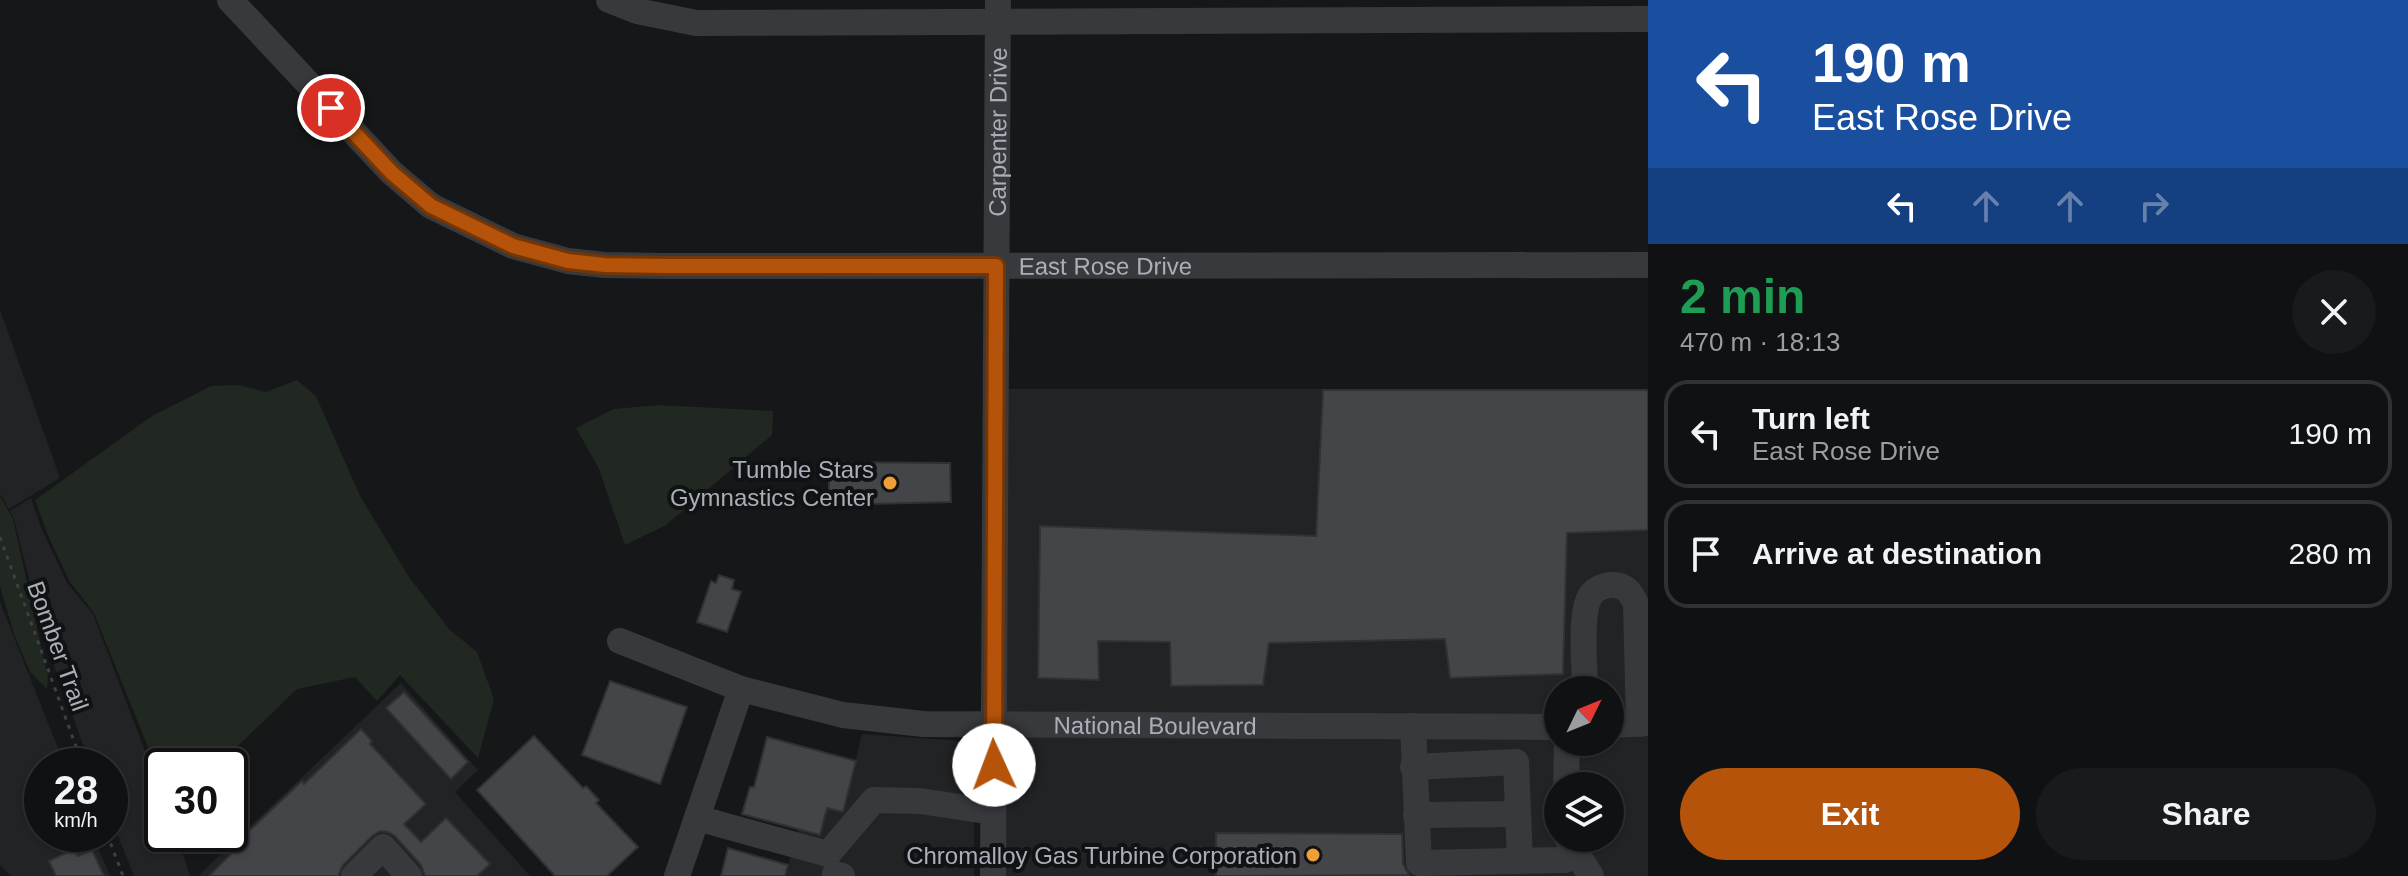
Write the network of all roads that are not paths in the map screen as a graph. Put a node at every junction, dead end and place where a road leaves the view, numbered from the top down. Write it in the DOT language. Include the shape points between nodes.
graph roads {
  1 [pos="230,0"];
  2 [pos="609,0"];
  3 [pos="998,10"];
  4 [pos="1648,19"];
  5 [pos="1648,265"];
  6 [pos="996,266"];
  7 [pos="620,641"];
  8 [pos="1585,676"];
  9 [pos="741,689"];
  10 [pos="1644,724"];
  11 [pos="993,725"];
  12 [pos="1624,725"];
  13 [pos="1413,726"];
  14 [pos="1544,727"];
  15 [pos="1413,767"];
  16 [pos="993,812"];
  17 [pos="1518,814"];
  18 [pos="1416,815"];
  19 [pos="697,818"];
  20 [pos="1566,853"];
  21 [pos="1520,861"];
  22 [pos="835,870"];
  23 [pos="354,876"];
  24 [pos="409,876"];
  25 [pos="677,876"];
  26 [pos="993,876"];
  27 [pos="1591,876"];
  1 -- 6 [label="street, East Rose Drive" via="392,173 431,206 513,246 605,265"];
  2 -- 3 [label="street" via="696,23"];
  3 -- 4 [label="street"];
  3 -- 6 [label="street, Carpenter Drive"];
  5 -- 6 [label="street, East Rose Drive"];
  6 -- 11 [label="street, Carpenter Drive"];
  7 -- 9 [label="street, National Boulevard"];
  8 -- 10 [label="street" via="1588,598 1606,585 1619,585 1631,592 1636,604"];
  9 -- 11 [label="street, National Boulevard" via="843,715"];
  9 -- 19 [label="street"];
  10 -- 12 [label="street"];
  11 -- 13 [label="street, National Boulevard"];
  11 -- 16 [label="street, Carpenter Drive"];
  13 -- 14 [label="street, National Boulevard"];
  13 -- 15 [label="street"];
  15 -- 17 [label="street" via="1516,762"];
  15 -- 18 [label="street"];
  16 -- 22 [label="street" via="874,800"];
  16 -- 26 [label="street, Carpenter Drive"];
  17 -- 18 [label="street"];
  17 -- 21 [label="street"];
  18 -- 21 [label="street" via="1419,863"];
  19 -- 22 [label="street"];
  19 -- 25 [label="street"];
  20 -- 21 [label="street"];
  20 -- 27 [label="street"];
  23 -- 24 [label="street" via="383,847"];
}
